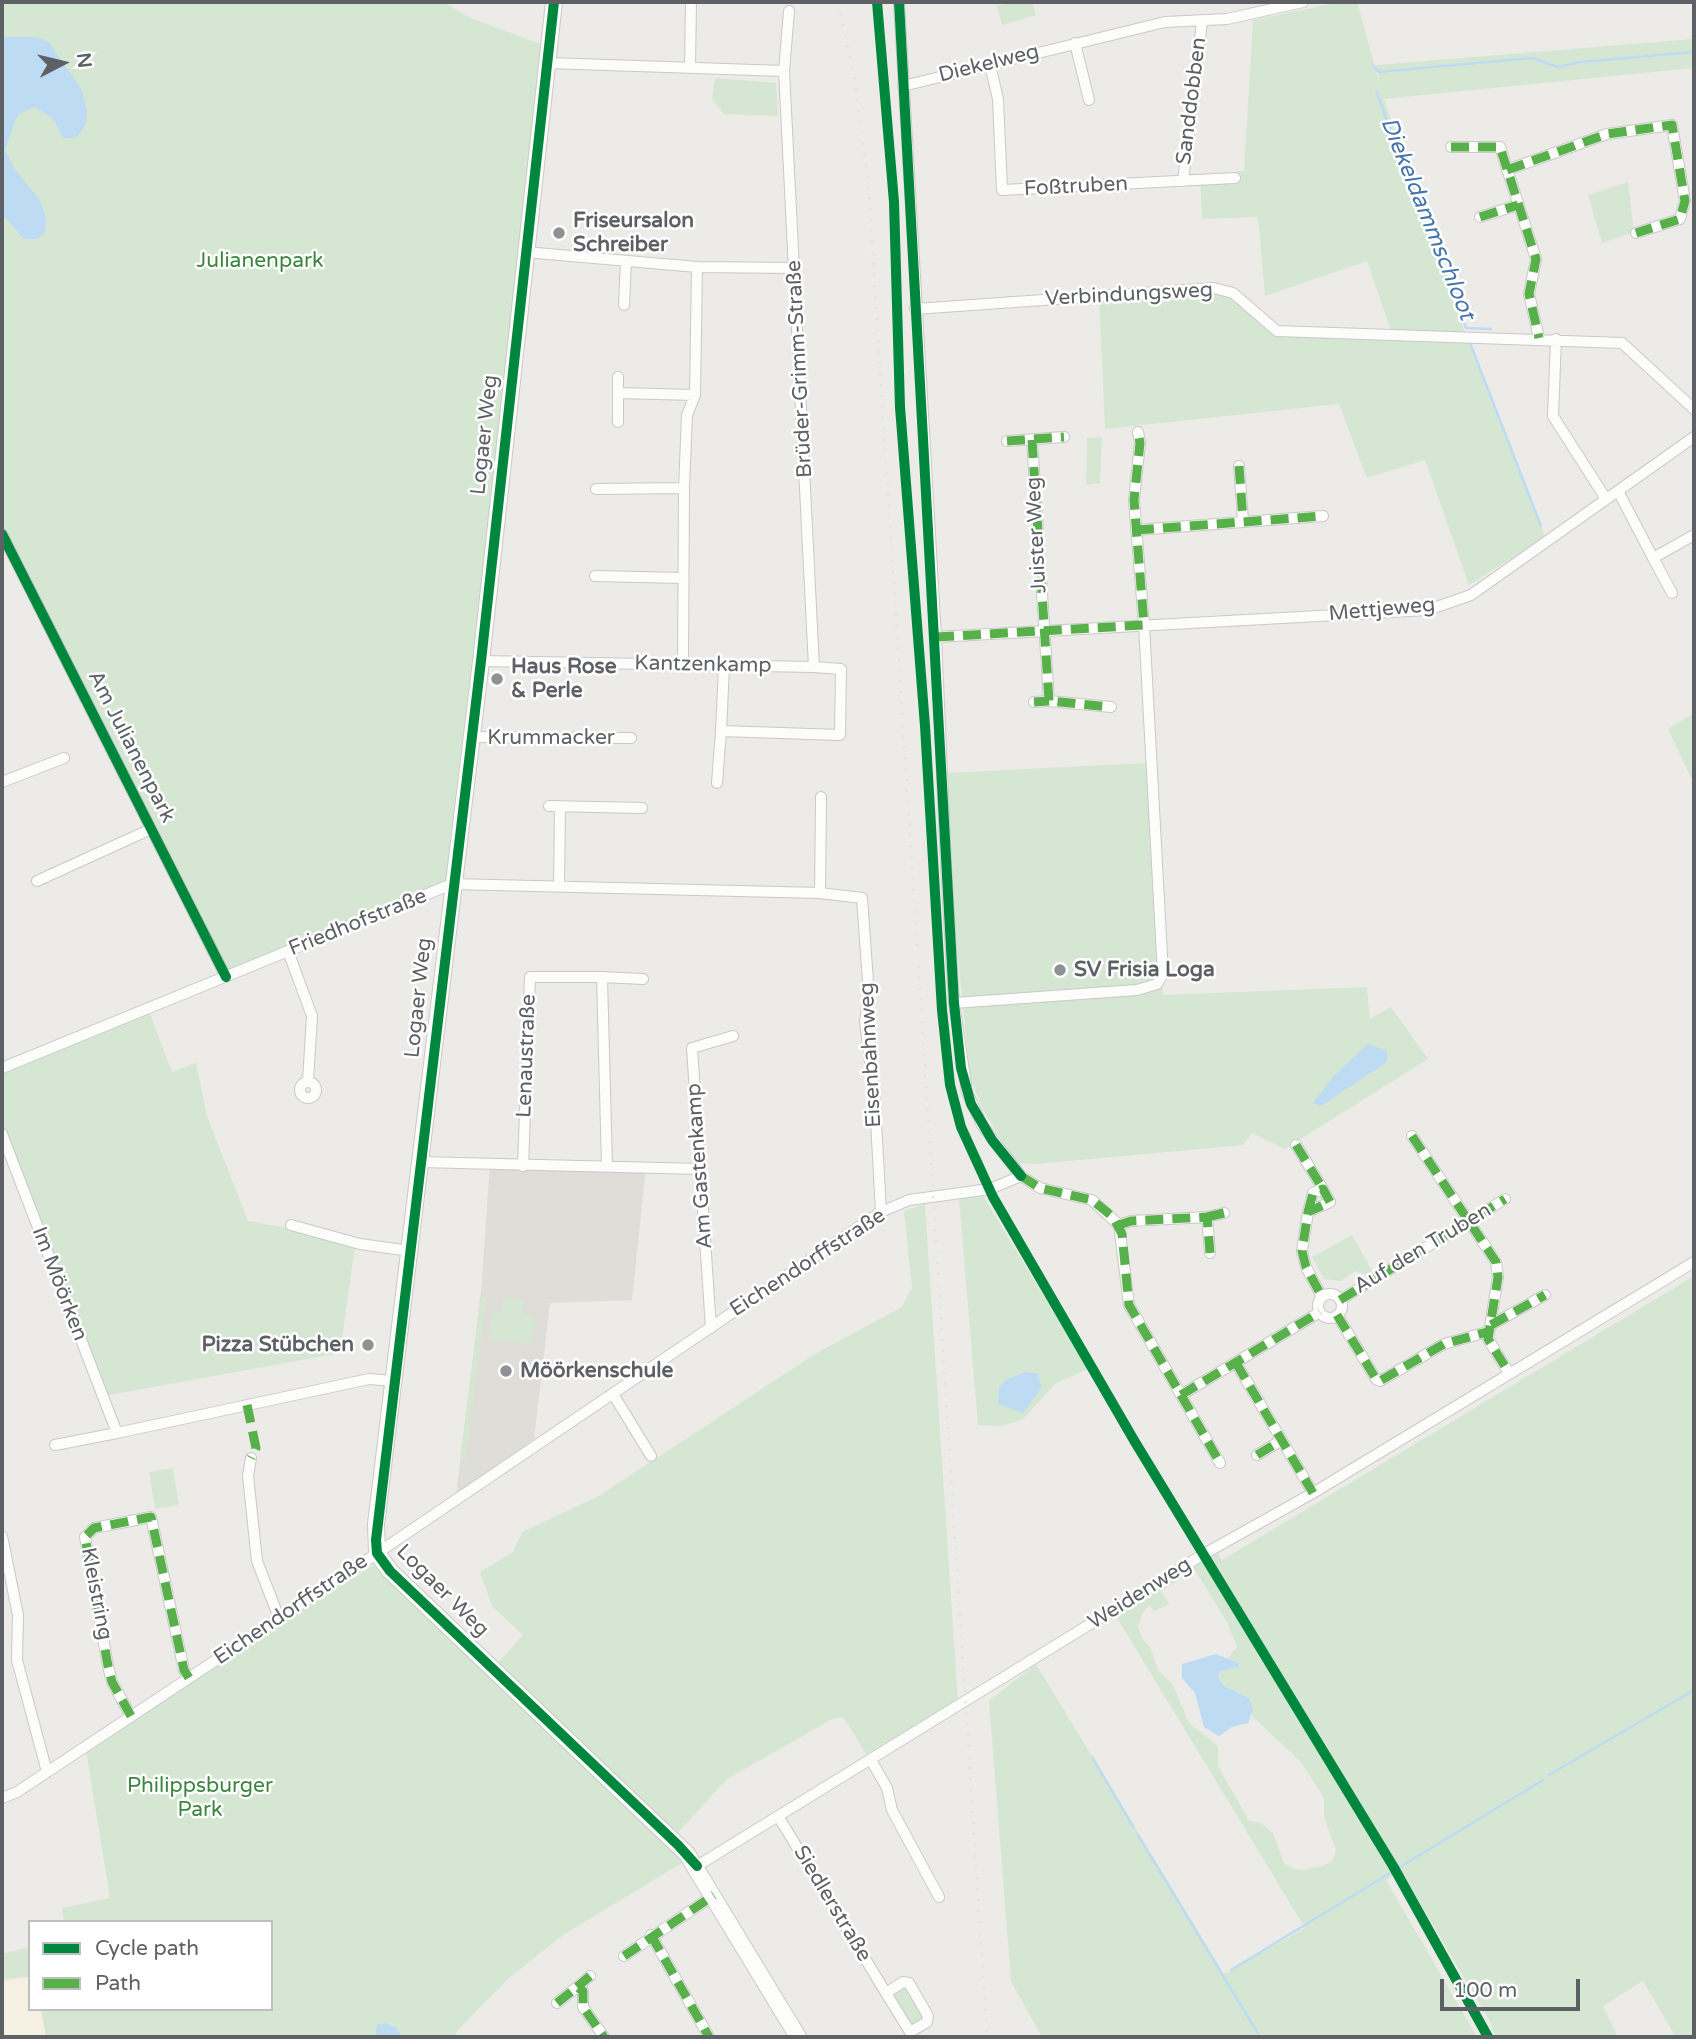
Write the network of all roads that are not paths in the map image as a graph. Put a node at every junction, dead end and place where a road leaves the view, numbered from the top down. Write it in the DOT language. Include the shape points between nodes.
graph roads {
  1 [pos="554,2"];
  2 [pos="691,2"];
  3 [pos="899,2"];
  4 [pos="1303,2"];
  5 [pos="789,11"];
  6 [pos="1202,22"];
  7 [pos="1075,43"];
  8 [pos="548,63"];
  9 [pos="990,65"];
  10 [pos="690,68"];
  11 [pos="784,71"];
  12 [pos="903,86"];
  13 [pos="1089,100"];
  14 [pos="1451,147"];
  15 [pos="1507,170"];
  16 [pos="1234,178"];
  17 [pos="1183,181"];
  18 [pos="1690,201"];
  19 [pos="1518,205"];
  20 [pos="1480,217"];
  21 [pos="1636,233"];
  22 [pos="525,252"];
  23 [pos="626,261"];
  24 [pos="697,267"];
  25 [pos="795,268"];
  26 [pos="624,306"];
  27 [pos="915,309"];
  28 [pos="1539,338"];
  29 [pos="1556,340"];
  30 [pos="618,377"];
  31 [pos="618,393"];
  32 [pos="695,395"];
  33 [pos="1694,409"];
  34 [pos="618,422"];
  35 [pos="1138,432"];
  36 [pos="1064,437"];
  37 [pos="1694,437"];
  38 [pos="1032,440"];
  39 [pos="1007,441"];
  40 [pos="1239,467"];
  41 [pos="684,488"];
  42 [pos="596,489"];
  43 [pos="1618,491"];
  44 [pos="1606,499"];
  45 [pos="1323,516"];
  46 [pos="1243,520"];
  47 [pos="1136,530"];
  48 [pos="2,534"];
  49 [pos="1694,535"];
  50 [pos="1653,558"];
  51 [pos="595,576"];
  52 [pos="682,578"];
  53 [pos="1672,593"];
  54 [pos="1144,625"];
  55 [pos="1043,630"];
  56 [pos="936,637"];
  57 [pos="481,661"];
  58 [pos="683,665"];
  59 [pos="724,666"];
  60 [pos="814,667"];
  61 [pos="1049,701"];
  62 [pos="1034,702"];
  63 [pos="1111,706"];
  64 [pos="721,731"];
  65 [pos="471,737"];
  66 [pos="631,738"];
  67 [pos="64,758"];
  68 [pos="2,782"];
  69 [pos="717,783"];
  70 [pos="821,797"];
  71 [pos="642,808"];
  72 [pos="151,829"];
  73 [pos="37,881"];
  74 [pos="452,884"];
  75 [pos="559,886"];
  76 [pos="820,893"];
  77 [pos="862,898"];
  78 [pos="288,951"];
  79 [pos="226,977"];
  80 [pos="602,977"];
  81 [pos="643,978"];
  82 [pos="954,1003"];
  83 [pos="733,1036"];
  84 [pos="2,1068"];
  85 [pos="308,1081"];
  86 [pos="2,1134"];
  87 [pos="1412,1136"];
  88 [pos="1296,1144"];
  89 [pos="420,1162"];
  90 [pos="523,1166"];
  91 [pos="607,1166"];
  92 [pos="700,1169"];
  93 [pos="1021,1176"];
  94 [pos="1505,1199"];
  95 [pos="881,1212"];
  96 [pos="1224,1213"];
  97 [pos="1207,1217"];
  98 [pos="1468,1222"];
  99 [pos="291,1225"];
  100 [pos="1119,1225"];
  101 [pos="410,1251"];
  102 [pos="1210,1253"];
  103 [pos="1694,1262"];
  104 [pos="1545,1295"];
  105 [pos="1322,1297"];
  106 [pos="1340,1300"];
  107 [pos="1320,1312"];
  108 [pos="1337,1315"];
  109 [pos="710,1328"];
  110 [pos="1489,1329"];
  111 [pos="1236,1363"];
  112 [pos="1509,1373"];
  113 [pos="394,1381"];
  114 [pos="613,1394"];
  115 [pos="1181,1395"];
  116 [pos="117,1433"];
  117 [pos="1282,1440"];
  118 [pos="55,1445"];
  119 [pos="1257,1454"];
  120 [pos="651,1456"];
  121 [pos="251,1458"];
  122 [pos="1220,1463"];
  123 [pos="1313,1493"];
  124 [pos="2,1536"];
  125 [pos="377,1553"];
  126 [pos="279,1618"];
  127 [pos="189,1678"];
  128 [pos="131,1716"];
  129 [pos="871,1760"];
  130 [pos="47,1772"];
  131 [pos="2,1798"];
  132 [pos="778,1816"];
  133 [pos="696,1866"];
  134 [pos="714,1895"];
  135 [pos="939,1898"];
  136 [pos="651,1936"];
  137 [pos="624,1956"];
  138 [pos="590,1976"];
  139 [pos="577,1987"];
  140 [pos="886,1993"];
  141 [pos="568,1996"];
  142 [pos="557,2003"];
  143 [pos="583,2007"];
  144 [pos="906,2035"];
  145 [pos="604,2037"];
  146 [pos="709,2037"];
  147 [pos="798,2037"];
  1 -- 8 [label="street, Logaer Weg"];
  2 -- 10 [label="street"];
  3 -- 12 [label="street"];
  4 -- 6 [label="street, Diekelweg"];
  5 -- 11 [label="street, Brüder-Grimm-Straße"];
  6 -- 7 [label="street, Diekelweg" via="1165,22"];
  6 -- 17 [label="street, Sanddobben"];
  7 -- 9 [label="street, Diekelweg"];
  7 -- 13 [label="street"];
  8 -- 10 [label="street"];
  8 -- 22 [label="street, Logaer Weg"];
  9 -- 12 [label="street, Diekelweg"];
  9 -- 17 [label="street, Foßtruben" via="998,99 1002,190"];
  10 -- 11 [label="street"];
  11 -- 25 [label="street, Brüder-Grimm-Straße"];
  12 -- 27 [label="street"];
  14 -- 15 [label="street" via="1500,147"];
  15 -- 18 [label="street" via="1607,134 1672,125"];
  15 -- 19 [label="street"];
  16 -- 17 [label="street, Foßtruben"];
  18 -- 21 [label="street" via="1680,219"];
  19 -- 20 [label="street"];
  19 -- 28 [label="street" via="1536,259 1529,294"];
  22 -- 23 [label="street"];
  22 -- 57 [label="street, Logaer Weg"];
  23 -- 24 [label="street"];
  23 -- 26 [label="street"];
  24 -- 25 [label="street"];
  24 -- 32 [label="street"];
  25 -- 60 [label="street, Brüder-Grimm-Straße"];
  27 -- 28 [label="street, Verbindungsweg" via="1214,288 1233,293 1277,331"];
  27 -- 56 [label="street"];
  28 -- 29 [label="street, Verbindungsweg"];
  29 -- 33 [label="street, Verbindungsweg" via="1622,343"];
  29 -- 44 [label="street" via="1553,416"];
  30 -- 31 [label="street"];
  31 -- 32 [label="street"];
  31 -- 34 [label="street"];
  32 -- 41 [label="street" via="687,415"];
  35 -- 47 [label="street"];
  36 -- 38 [label="street"];
  37 -- 43 [label="street, Mettjeweg"];
  38 -- 39 [label="street"];
  38 -- 55 [label="street, Juister Weg"];
  40 -- 46 [label="street"];
  41 -- 42 [label="street"];
  41 -- 52 [label="street"];
  43 -- 44 [label="street, Mettjeweg"];
  43 -- 50 [label="street"];
  44 -- 54 [label="street, Mettjeweg" via="1471,595 1428,610"];
  45 -- 46 [label="street"];
  46 -- 47 [label="street"];
  47 -- 54 [label="street"];
  48 -- 72 [label="street, Am Julianenpark"];
  49 -- 50 [label="street"];
  50 -- 53 [label="street"];
  51 -- 52 [label="street"];
  52 -- 58 [label="street"];
  54 -- 55 [label="street, Mettjeweg"];
  54 -- 82 [label="street" via="1163,974 1157,984 1137,990"];
  55 -- 56 [label="street, Mettjeweg"];
  55 -- 61 [label="street, Juister Weg"];
  56 -- 82 [label="street"];
  57 -- 58 [label="street, Kantzenkamp"];
  57 -- 65 [label="street, Logaer Weg"];
  58 -- 59 [label="street, Kantzenkamp"];
  59 -- 60 [label="street, Kantzenkamp"];
  59 -- 64 [label="street"];
  60 -- 64 [label="street, Kantzenkamp" via="841,669 840,735"];
  61 -- 62 [label="street"];
  61 -- 63 [label="street"];
  64 -- 69 [label="street"];
  65 -- 66 [label="street, Krummacker"];
  65 -- 74 [label="street, Logaer Weg"];
  67 -- 68 [label="street"];
  70 -- 76 [label="street"];
  71 -- 75 [label="street" via="555,806"];
  72 -- 73 [label="street, Am Julianenpark"];
  72 -- 79 [label="street, Am Julianenpark"];
  74 -- 75 [label="street, Friedhofstraße"];
  74 -- 78 [label="street, Friedhofstraße"];
  74 -- 89 [label="street, Logaer Weg"];
  75 -- 76 [label="street, Friedhofstraße"];
  76 -- 77 [label="street, Friedhofstraße"];
  77 -- 95 [label="street, Eisenbahnweg"];
  78 -- 79 [label="street, Friedhofstraße"];
  78 -- 85 [label="street" via="312,1016"];
  79 -- 84 [label="street, Friedhofstraße"];
  80 -- 81 [label="street, Lenaustraße"];
  80 -- 90 [label="street, Lenaustraße" via="530,976"];
  80 -- 91 [label="street"];
  82 -- 93 [label="street" via="961,1068 971,1104"];
  83 -- 92 [label="street, Am Gastenkamp" via="692,1048"];
  86 -- 116 [label="street, Im Möörken"];
  87 -- 98 [label="street"];
  88 -- 105 [label="street" via="1330,1202 1308,1212 1303,1259"];
  89 -- 90 [label="street"];
  89 -- 101 [label="street, Logaer Weg"];
  90 -- 91 [label="street"];
  91 -- 92 [label="street"];
  92 -- 109 [label="street, Am Gastenkamp"];
  93 -- 95 [label="street, Eichendorffstraße" via="989,1189 909,1200"];
  93 -- 100 [label="street" via="1040,1188 1092,1200"];
  94 -- 98 [label="street, Auf den Truben"];
  95 -- 109 [label="street, Eichendorffstraße"];
  96 -- 97 [label="street"];
  97 -- 100 [label="street"];
  97 -- 102 [label="street"];
  98 -- 106 [label="street, Auf den Truben"];
  98 -- 110 [label="street" via="1496,1262 1498,1277"];
  99 -- 101 [label="street" via="360,1244"];
  100 -- 115 [label="street" via="1129,1305"];
  101 -- 113 [label="street, Logaer Weg"];
  103 -- 112 [label="street, Weidenweg"];
  104 -- 110 [label="street"];
  105 -- 106 [label="street, Auf den Truben" via="1332,1294"];
  105 -- 107 [label="street"];
  106 -- 108 [label="street, Auf den Truben"];
  107 -- 108 [label="street, Auf den Truben" via="1328,1317"];
  107 -- 111 [label="street"];
  108 -- 110 [label="street" via="1380,1381 1444,1344"];
  109 -- 114 [label="street, Eichendorffstraße"];
  110 -- 112 [label="street" via="1488,1339"];
  111 -- 115 [label="street"];
  111 -- 117 [label="street"];
  112 -- 123 [label="street, Weidenweg"];
  113 -- 116 [label="street" via="369,1379"];
  113 -- 125 [label="street, Logaer Weg" via="376,1524"];
  114 -- 120 [label="street"];
  114 -- 125 [label="street, Eichendorffstraße"];
  115 -- 122 [label="street"];
  116 -- 118 [label="street"];
  117 -- 119 [label="street"];
  117 -- 123 [label="street"];
  121 -- 126 [label="street" via="247,1476 257,1561"];
  123 -- 129 [label="street, Weidenweg" via="1204,1554"];
  124 -- 130 [label="street" via="18,1615 17,1660"];
  125 -- 126 [label="street, Eichendorffstraße"];
  125 -- 133 [label="street, Logaer Weg" via="390,1571"];
  126 -- 127 [label="street, Eichendorffstraße"];
  127 -- 128 [label="street, Eichendorffstraße"];
  127 -- 128 [label="street, Kleistring" via="151,1517 94,1528 85,1537 108,1666"];
  128 -- 130 [label="street, Eichendorffstraße"];
  129 -- 132 [label="street, Weidenweg"];
  129 -- 135 [label="street"];
  130 -- 131 [label="street, Eichendorffstraße"];
  132 -- 133 [label="street, Weidenweg"];
  132 -- 140 [label="street, Siedlerstraße"];
  133 -- 134 [label="street, Logaer Weg"];
  134 -- 136 [label="street"];
  134 -- 147 [label="street, Logaer Weg"];
  136 -- 137 [label="street"];
  136 -- 146 [label="street"];
  138 -- 139 [label="street"];
  139 -- 141 [label="street"];
  139 -- 143 [label="street" via="583,1991"];
  140 -- 144 [label="street, Siedlerstraße"];
  140 -- 144 [label="street, Siedlerstraße" via="909,1983 928,2016 927,2022"];
  141 -- 142 [label="street"];
  141 -- 143 [label="street" via="569,2003"];
  143 -- 145 [label="street"];
}
